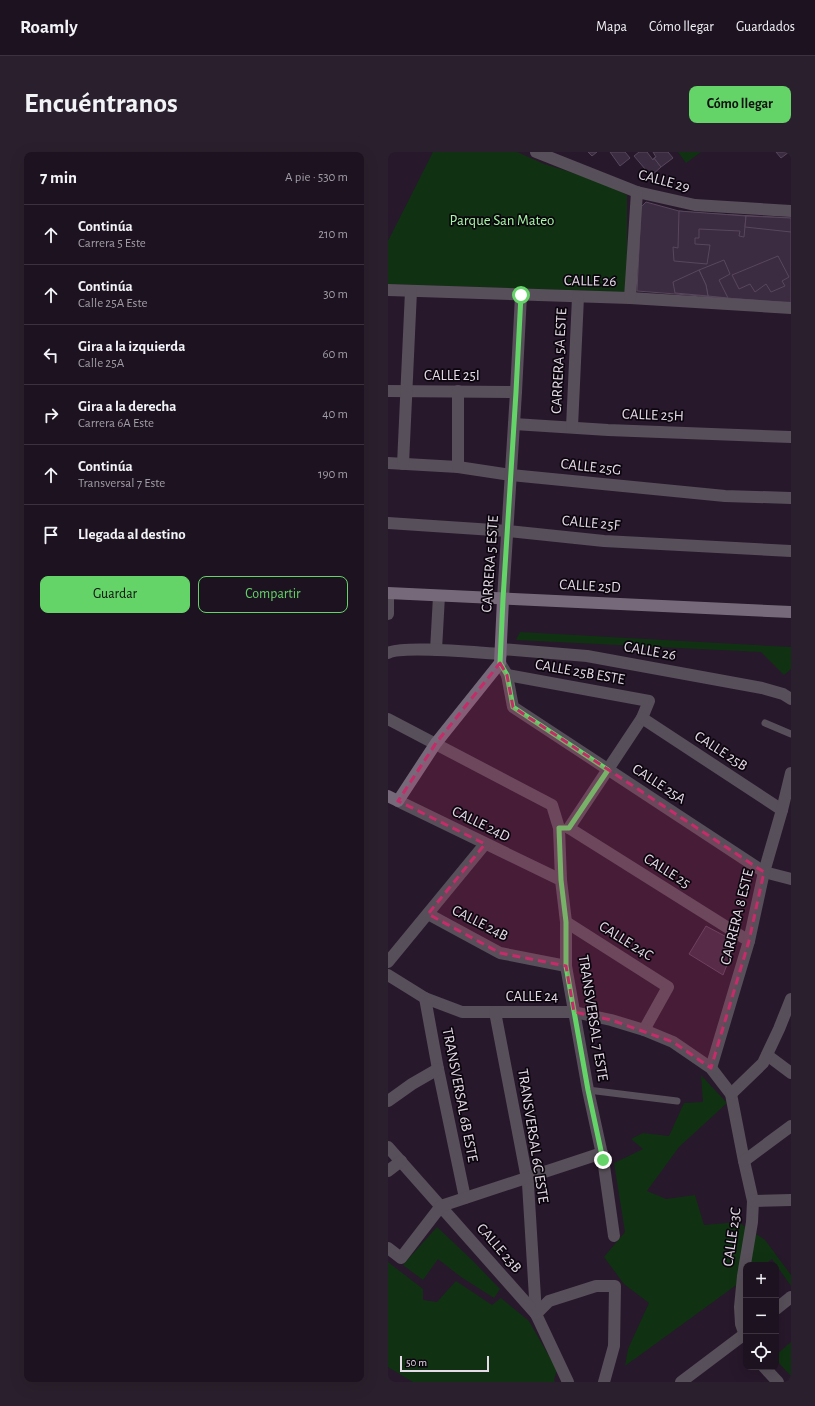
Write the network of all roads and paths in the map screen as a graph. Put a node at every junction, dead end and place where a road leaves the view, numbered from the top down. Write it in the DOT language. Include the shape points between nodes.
graph roads {
  1 [pos="536,152"];
  2 [pos="560,156"];
  3 [pos="637,192"];
  4 [pos="791,211"];
  5 [pos="388,290"];
  6 [pos="411,291"];
  7 [pos="521,295"];
  8 [pos="578,297"];
  9 [pos="630,298"];
  10 [pos="791,308"];
  11 [pos="388,391"];
  12 [pos="407,391"];
  13 [pos="458,391"];
  14 [pos="516,392"];
  15 [pos="514,424"];
  16 [pos="572,427"];
  17 [pos="791,437"];
  18 [pos="388,464"];
  19 [pos="403,464"];
  20 [pos="458,467"];
  21 [pos="511,475"];
  22 [pos="791,498"];
  23 [pos="388,523"];
  24 [pos="508,531"];
  25 [pos="791,551"];
  26 [pos="388,594"];
  27 [pos="439,596"];
  28 [pos="388,597"];
  29 [pos="503,599"];
  30 [pos="791,612"];
  31 [pos="388,614"];
  32 [pos="436,650"];
  33 [pos="392,652"];
  34 [pos="501,655"];
  35 [pos="507,675"];
  36 [pos="791,699"];
  37 [pos="642,718"];
  38 [pos="388,719"];
  39 [pos="765,723"];
  40 [pos="791,734"];
  41 [pos="436,743"];
  42 [pos="608,770"];
  43 [pos="791,772"];
  44 [pos="393,799"];
  45 [pos="782,810"];
  46 [pos="564,828"];
  47 [pos="485,844"];
  48 [pos="764,872"];
  49 [pos="791,879"];
  50 [pos="561,880"];
  51 [pos="428,914"];
  52 [pos="566,922"];
  53 [pos="748,941"];
  54 [pos="388,962"];
  55 [pos="566,966"];
  56 [pos="388,975"];
  57 [pos="425,998"];
  58 [pos="790,1005"];
  59 [pos="495,1012"];
  60 [pos="574,1012"];
  61 [pos="644,1030"];
  62 [pos="767,1055"];
  63 [pos="711,1068"];
  64 [pos="438,1070"];
  65 [pos="791,1073"];
  66 [pos="588,1090"];
  67 [pos="731,1094"];
  68 [pos="388,1101"];
  69 [pos="677,1101"];
  70 [pos="791,1126"];
  71 [pos="388,1147"];
  72 [pos="602,1153"];
  73 [pos="744,1160"];
  74 [pos="400,1161"];
  75 [pos="388,1171"];
  76 [pos="527,1178"];
  77 [pos="464,1198"];
  78 [pos="791,1200"];
  79 [pos="753,1201"];
  80 [pos="441,1206"];
  81 [pos="614,1236"];
  82 [pos="388,1248"];
  83 [pos="791,1297"];
  84 [pos="779,1307"];
  85 [pos="536,1314"];
  86 [pos="745,1334"];
  87 [pos="743,1336"];
  88 [pos="767,1370"];
  89 [pos="568,1382"];
  90 [pos="604,1382"];
  91 [pos="682,1382"];
  92 [pos="778,1382"];
  1 -- 2 [label="street, CALLE 29"];
  2 -- 3 [label="street, CALLE 29"];
  3 -- 4 [label="street, CALLE 29" via="695,202"];
  3 -- 9 [label="street"];
  5 -- 6 [label="street, CALLE 26"];
  6 -- 7 [label="street, CALLE 26"];
  6 -- 12 [label="street"];
  7 -- 8 [label="street, CALLE 26"];
  7 -- 14 [label="street, CARRERA 5 ESTE"];
  8 -- 9 [label="street, CALLE 26"];
  8 -- 16 [label="street, CARRERA 5A ESTE"];
  9 -- 10 [label="street, CALLE 26"];
  11 -- 12 [label="street, CALLE 25I"];
  12 -- 13 [label="street, CALLE 25I"];
  12 -- 19 [label="street"];
  13 -- 14 [label="street, CALLE 25I"];
  13 -- 20 [label="street"];
  14 -- 15 [label="street, CARRERA 5 ESTE"];
  15 -- 16 [label="street, CALLE 25H"];
  15 -- 21 [label="street, CARRERA 5 ESTE"];
  16 -- 17 [label="street, CALLE 25H"];
  18 -- 19 [label="street, CALLE 25G"];
  19 -- 20 [label="street, CALLE 25G"];
  20 -- 21 [label="street, CALLE 25G"];
  21 -- 22 [label="street, CALLE 25G" via="725,496"];
  21 -- 24 [label="street, CARRERA 5 ESTE"];
  23 -- 24 [label="street, CALLE 25F"];
  24 -- 25 [label="street, CALLE 25F" via="604,541"];
  24 -- 29 [label="street, CARRERA 5 ESTE"];
  26 -- 27 [label="main road, CALLE 25D"];
  27 -- 29 [label="main road, CALLE 25D"];
  27 -- 32 [label="street"];
  28 -- 31 [label="street"];
  29 -- 30 [label="main road, CALLE 25D"];
  29 -- 34 [label="main road, CARRERA 5 ESTE"];
  32 -- 33 [label="street"];
  32 -- 34 [label="street"];
  34 -- 35 [label="street"];
  34 -- 36 [label="street, CALLE 26" via="587,656 762,688 784,694"];
  34 -- 41 [label="main road"];
  35 -- 37 [label="street, CALLE 25B ESTE" via="649,701"];
  35 -- 42 [label="street, CALLE 25A" via="513,707"];
  37 -- 42 [label="street"];
  37 -- 45 [label="street, CALLE 25B"];
  38 -- 41 [label="street"];
  39 -- 40 [label="lane"];
  41 -- 44 [label="main road"];
  41 -- 46 [label="street, TRANSVERSAL 7 ESTE" via="552,805"];
  42 -- 46 [label="street"];
  42 -- 48 [label="street, CALLE 25A"];
  43 -- 45 [label="street, CARRERA 8 ESTE"];
  44 -- 47 [label="street, CALLE 24D"];
  45 -- 48 [label="street, CARRERA 8 ESTE"];
  46 -- 50 [label="street, TRANSVERSAL 7 ESTE"];
  46 -- 53 [label="street, CALLE 25"];
  47 -- 50 [label="street, CALLE 24D"];
  47 -- 51 [label="street"];
  48 -- 49 [label="street, CALLE 25A"];
  48 -- 53 [label="street, CARRERA 8 ESTE"];
  50 -- 52 [label="street, TRANSVERSAL 7 ESTE"];
  51 -- 54 [label="street"];
  51 -- 55 [label="street, CALLE 24B" via="500,953"];
  52 -- 55 [label="street, TRANSVERSAL 7 ESTE"];
  52 -- 61 [label="street, CALLE 24C" via="668,987"];
  53 -- 63 [label="street, CARRERA 8 ESTE"];
  55 -- 60 [label="street, TRANSVERSAL 7 ESTE"];
  56 -- 57 [label="street, CALLE 24"];
  57 -- 59 [label="street, CALLE 24" via="462,1012"];
  57 -- 64 [label="street, TRANSVERSAL 6B ESTE"];
  58 -- 62 [label="street"];
  59 -- 60 [label="street, CALLE 24"];
  59 -- 76 [label="street, TRANSVERSAL 6C ESTE"];
  60 -- 61 [label="street, CALLE 24"];
  60 -- 66 [label="street, TRANSVERSAL 7 ESTE"];
  61 -- 63 [label="street, CALLE 24" via="673,1042"];
  62 -- 65 [label="street"];
  62 -- 67 [label="street" via="763,1063"];
  63 -- 67 [label="street, CALLE 24"];
  64 -- 68 [label="street"];
  64 -- 77 [label="street, TRANSVERSAL 6B ESTE"];
  66 -- 69 [label="lane"];
  66 -- 72 [label="street, TRANSVERSAL 7 ESTE"];
  67 -- 73 [label="street, CALLE 23C"];
  70 -- 73 [label="street"];
  71 -- 74 [label="street, CALLE 23B"];
  72 -- 76 [label="street"];
  72 -- 81 [label="street, TRANSVERSAL 7 ESTE"];
  73 -- 79 [label="street, CALLE 23C"];
  74 -- 75 [label="street"];
  74 -- 80 [label="street, CALLE 23B"];
  76 -- 77 [label="street"];
  76 -- 85 [label="street, TRANSVERSAL 6C ESTE"];
  77 -- 80 [label="street"];
  78 -- 79 [label="street"];
  79 -- 86 [label="street, CALLE 23C" via="740,1307"];
  80 -- 82 [label="street" via="401,1258"];
  80 -- 85 [label="street, CALLE 23B"];
  83 -- 84 [label="street"];
  85 -- 89 [label="street, CALLE 23B"];
  85 -- 90 [label="street" via="549,1301 596,1286 615,1286 614,1346"];
  87 -- 91 [label="street"];
  88 -- 92 [label="street"];
}
